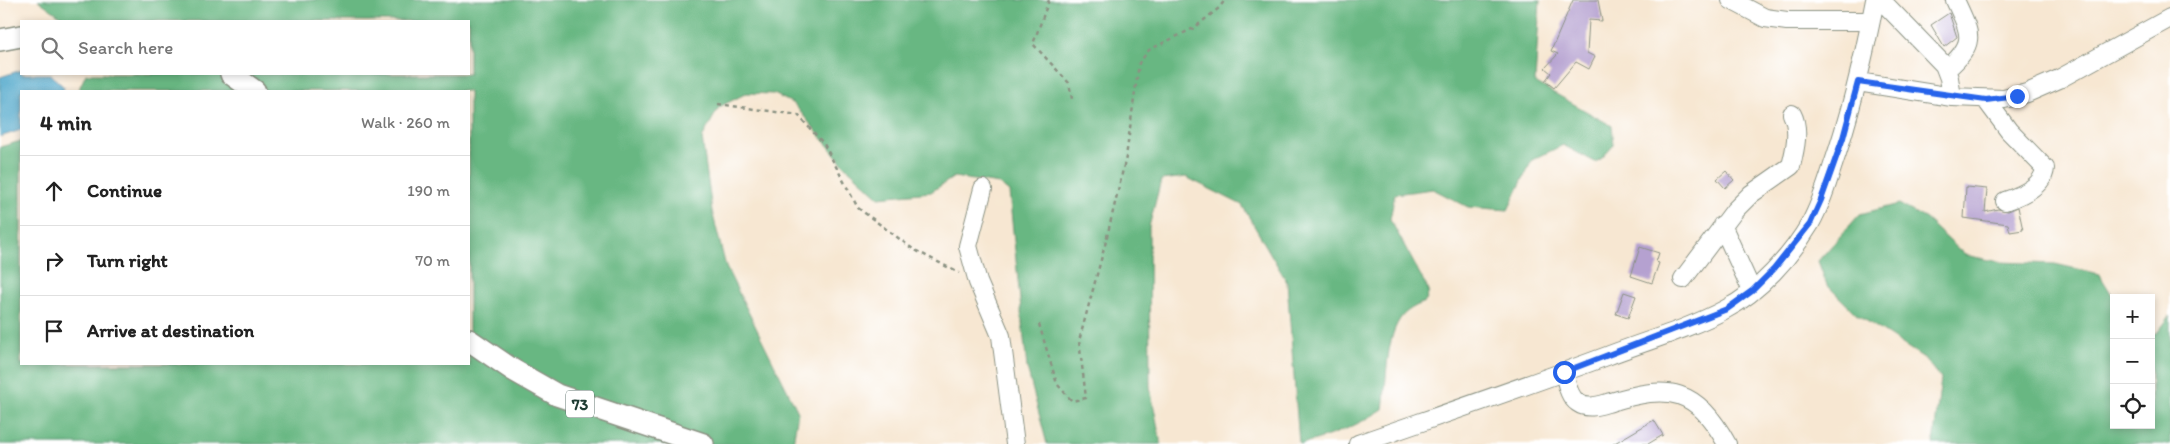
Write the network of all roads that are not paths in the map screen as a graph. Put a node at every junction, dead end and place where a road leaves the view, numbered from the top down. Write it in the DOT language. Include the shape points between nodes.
graph roads {
  1 [pos="1732,0"];
  2 [pos="1875,0"];
  3 [pos="1881,0"];
  4 [pos="1955,0"];
  5 [pos="2170,18"];
  6 [pos="1871,21"];
  7 [pos="20,36"];
  8 [pos="0,40"];
  9 [pos="1947,69"];
  10 [pos="232,75"];
  11 [pos="1858,82"];
  12 [pos="254,90"];
  13 [pos="1952,96"];
  14 [pos="1986,100"];
  15 [pos="1792,114"];
  16 [pos="983,189"];
  17 [pos="2005,201"];
  18 [pos="1722,225"];
  19 [pos="1683,279"];
  20 [pos="1752,291"];
  21 [pos="470,341"];
  22 [pos="1564,372"];
  23 [pos="704,444"];
  24 [pos="1015,444"];
  25 [pos="1358,444"];
  26 [pos="1727,444"];
  1 -- 6 [label="street" via="1765,18"];
  2 -- 6 [label="street"];
  3 -- 9 [label="street"];
  4 -- 9 [label="street" via="1970,32 1967,45"];
  5 -- 14 [label="street" via="2060,79 2017,96"];
  6 -- 11 [label="street"];
  7 -- 8 [label="main road"];
  9 -- 13 [label="street"];
  10 -- 12 [label="main road"];
  11 -- 13 [label="street"];
  11 -- 20 [label="street" via="1840,146 1810,224"];
  13 -- 14 [label="street"];
  14 -- 17 [label="street" via="2009,131 2045,168 2041,179 2027,192"];
  15 -- 18 [label="street" via="1796,120 1796,134 1791,166 1751,194"];
  16 -- 24 [label="street" via="968,246 978,282 1001,336"];
  18 -- 19 [label="street"];
  18 -- 20 [label="street"];
  20 -- 22 [label="street" via="1727,309"];
  21 -- 23 [label="main road, 73" via="557,396"];
  22 -- 25 [label="street"];
  22 -- 26 [label="street" via="1572,398 1587,407 1659,391 1690,400 1700,407"];
}
